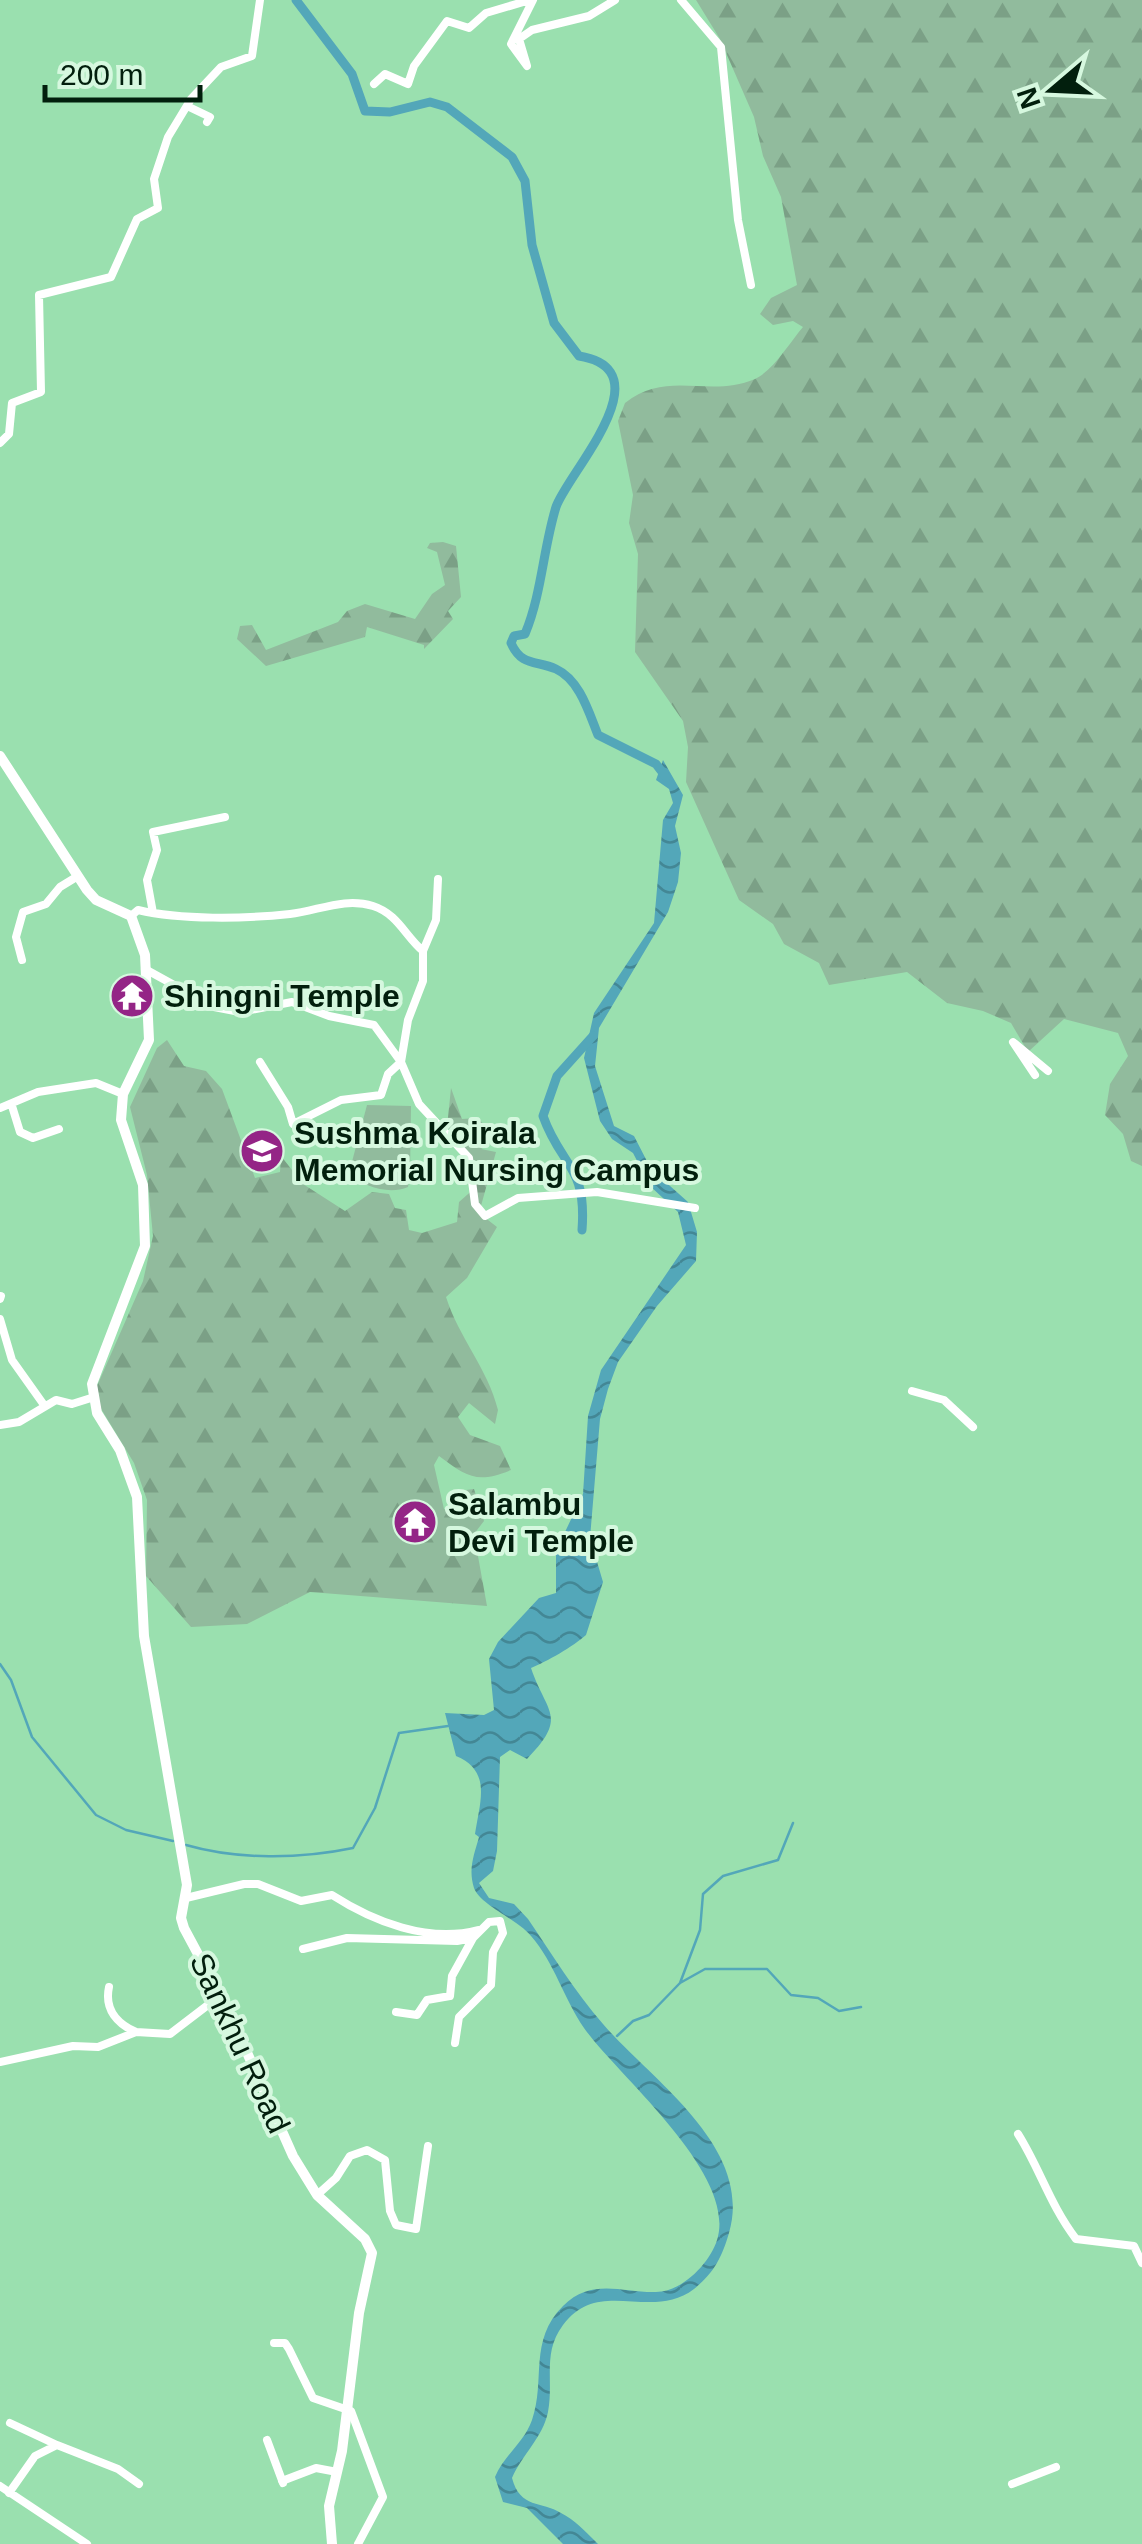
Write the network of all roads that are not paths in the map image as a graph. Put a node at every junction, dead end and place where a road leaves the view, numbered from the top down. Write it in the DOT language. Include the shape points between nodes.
graph roads {
  1 [pos="260,0"];
  2 [pos="532,0"];
  3 [pos="615,0"];
  4 [pos="682,0"];
  5 [pos="374,84"];
  6 [pos="189,103"];
  7 [pos="208,122"];
  8 [pos="751,285"];
  9 [pos="0,442"];
  10 [pos="0,756"];
  11 [pos="224,817"];
  12 [pos="78,876"];
  13 [pos="438,879"];
  14 [pos="153,914"];
  15 [pos="131,916"];
  16 [pos="423,951"];
  17 [pos="22,960"];
  18 [pos="145,969"];
  19 [pos="260,1062"];
  20 [pos="401,1062"];
  21 [pos="1048,1071"];
  22 [pos="1035,1076"];
  23 [pos="124,1094"];
  24 [pos="12,1106"];
  25 [pos="0,1108"];
  26 [pos="59,1129"];
  27 [pos="695,1208"];
  28 [pos="0,1318"];
  29 [pos="912,1391"];
  30 [pos="91,1398"];
  31 [pos="44,1405"];
  32 [pos="0,1424"];
  33 [pos="973,1427"];
  34 [pos="186,1898"];
  35 [pos="476,1934"];
  36 [pos="303,1949"];
  37 [pos="110,1987"];
  38 [pos="220,1996"];
  39 [pos="396,2012"];
  40 [pos="136,2032"];
  41 [pos="456,2042"];
  42 [pos="0,2062"];
  43 [pos="1018,2134"];
  44 [pos="428,2146"];
  45 [pos="317,2194"];
  46 [pos="1142,2263"];
  47 [pos="274,2343"];
  48 [pos="346,2409"];
  49 [pos="10,2423"];
  50 [pos="267,2440"];
  51 [pos="57,2444"];
  52 [pos="1056,2468"];
  53 [pos="336,2472"];
  54 [pos="139,2484"];
  55 [pos="1012,2484"];
  56 [pos="0,2486"];
  57 [pos="8,2493"];
  58 [pos="88,2544"];
  59 [pos="332,2544"];
  60 [pos="358,2544"];
  1 -- 6 [label="street" via="252,56 221,67"];
  2 -- 3 [label="street" via="510,44 527,66 519,38"];
  2 -- 5 [label="street" via="486,14 469,28 447,21 408,84 385,74"];
  4 -- 8 [label="street" via="721,47"];
  6 -- 7 [label="street"];
  6 -- 9 [label="street" via="154,180 158,208 137,220 111,277 39,295 42,392 15,400 10,434"];
  10 -- 12 [label="main road"];
  11 -- 14 [label="street" via="154,832 157,850 148,880"];
  12 -- 15 [label="main road" via="96,900"];
  12 -- 17 [label="street" via="46,904 23,912 16,937"];
  13 -- 16 [label="street" via="436,920"];
  14 -- 15 [label="street" via="138,910"];
  14 -- 16 [label="street" via="236,918 336,903 374,906 402,924"];
  15 -- 18 [label="main road"];
  16 -- 20 [label="street" via="423,981"];
  18 -- 20 [label="street" via="214,1007 240,1012 292,1002 370,1024"];
  18 -- 23 [label="main road" via="149,1040"];
  19 -- 20 [label="street" via="293,1124 341,1100 381,1095"];
  20 -- 27 [label="street" via="419,1104 469,1158 472,1195 482,1215 518,1198 588,1192"];
  21 -- 22 [label="street" via="1014,1041"];
  23 -- 24 [label="street" via="96,1083 38,1092"];
  23 -- 30 [label="main road" via="121,1120 143,1184 145,1246"];
  24 -- 25 [label="street"];
  24 -- 26 [label="street" via="20,1132 33,1138"];
  28 -- 31 [label="street" via="12,1360"];
  29 -- 33 [label="street" via="944,1400"];
  30 -- 31 [label="street"];
  30 -- 34 [label="main road, Sankhu Road" via="132,1477 140,1514 143,1624"];
  31 -- 32 [label="street" via="19,1422"];
  34 -- 35 [label="street" via="258,1884 301,1901 332,1894 383,1924 446,1936"];
  34 -- 38 [label="main road, Sankhu Road" via="182,1922"];
  35 -- 36 [label="street" via="445,1943 347,1938"];
  35 -- 39 [label="street" via="452,1976 450,1996 427,2000 416,2015"];
  35 -- 41 [label="street" via="497,1920 503,1933 492,1952 491,1985 459,2016"];
  37 -- 40 [label="street" via="107,2001 119,2024"];
  38 -- 40 [label="street" via="176,2032"];
  38 -- 45 [label="main road, Sankhu Road"];
  40 -- 42 [label="street" via="98,2046"];
  43 -- 46 [label="street" via="1076,2239 1134,2246"];
  44 -- 45 [label="street" via="416,2229 396,2225 385,2160 367,2150 350,2156"];
  45 -- 48 [label="main road, Sankhu Road" via="372,2253"];
  47 -- 48 [label="street" via="289,2349 313,2398"];
  48 -- 53 [label="main road, Sankhu Road"];
  48 -- 60 [label="street" via="358,2425 382,2497"];
  49 -- 51 [label="street"];
  50 -- 53 [label="street" via="283,2483 316,2468"];
  51 -- 54 [label="street"];
  51 -- 57 [label="street" via="35,2456"];
  52 -- 55 [label="street"];
  53 -- 59 [label="main road, Sankhu Road" via="328,2506"];
  56 -- 57 [label="street"];
  57 -- 58 [label="street"];
}
